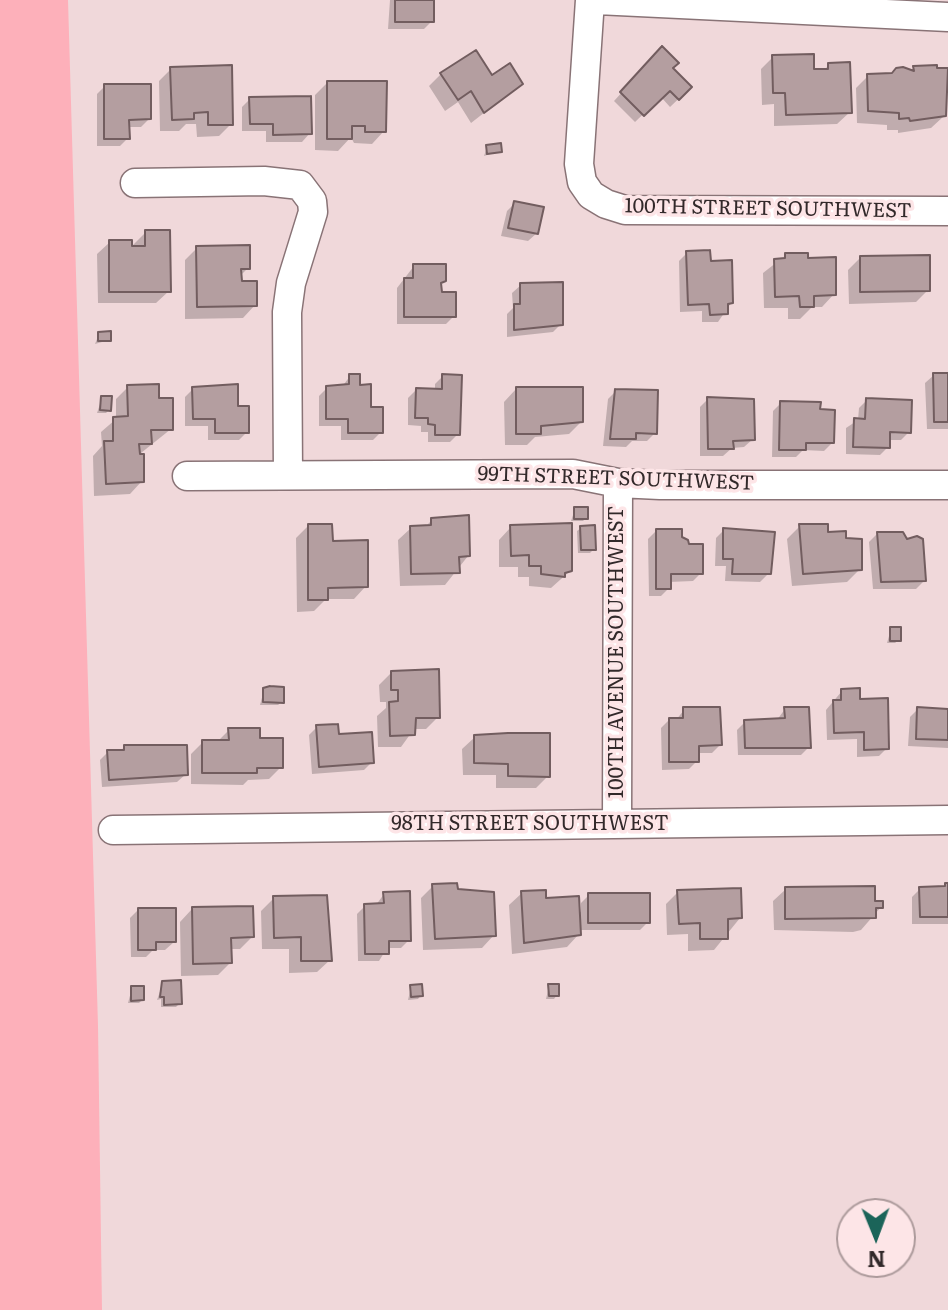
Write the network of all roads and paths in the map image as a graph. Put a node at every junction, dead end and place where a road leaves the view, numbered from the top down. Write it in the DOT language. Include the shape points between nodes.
graph roads {
  1 [pos="590,0"];
  2 [pos="597,0"];
  3 [pos="948,17"];
  4 [pos="135,183"];
  5 [pos="948,211"];
  6 [pos="288,475"];
  7 [pos="187,476"];
  8 [pos="618,483"];
  9 [pos="948,485"];
  10 [pos="948,820"];
  11 [pos="617,821"];
  12 [pos="113,830"];
  1 -- 5 [label="street, 100TH STREET SOUTHWEST" via="579,164 591,195 625,210"];
  2 -- 3 [label="street"];
  4 -- 6 [label="street" via="264,181 300,185 308,193 313,212 287,312"];
  6 -- 7 [label="street, 99TH STREET SOUTHWEST"];
  6 -- 8 [label="street, 99TH STREET SOUTHWEST" via="573,474"];
  8 -- 9 [label="street, 99TH STREET SOUTHWEST"];
  8 -- 11 [label="street, 100TH AVENUE SOUTHWEST"];
  10 -- 11 [label="street, 98TH STREET SOUTHWEST"];
  11 -- 12 [label="street, 98TH STREET SOUTHWEST"];
}
